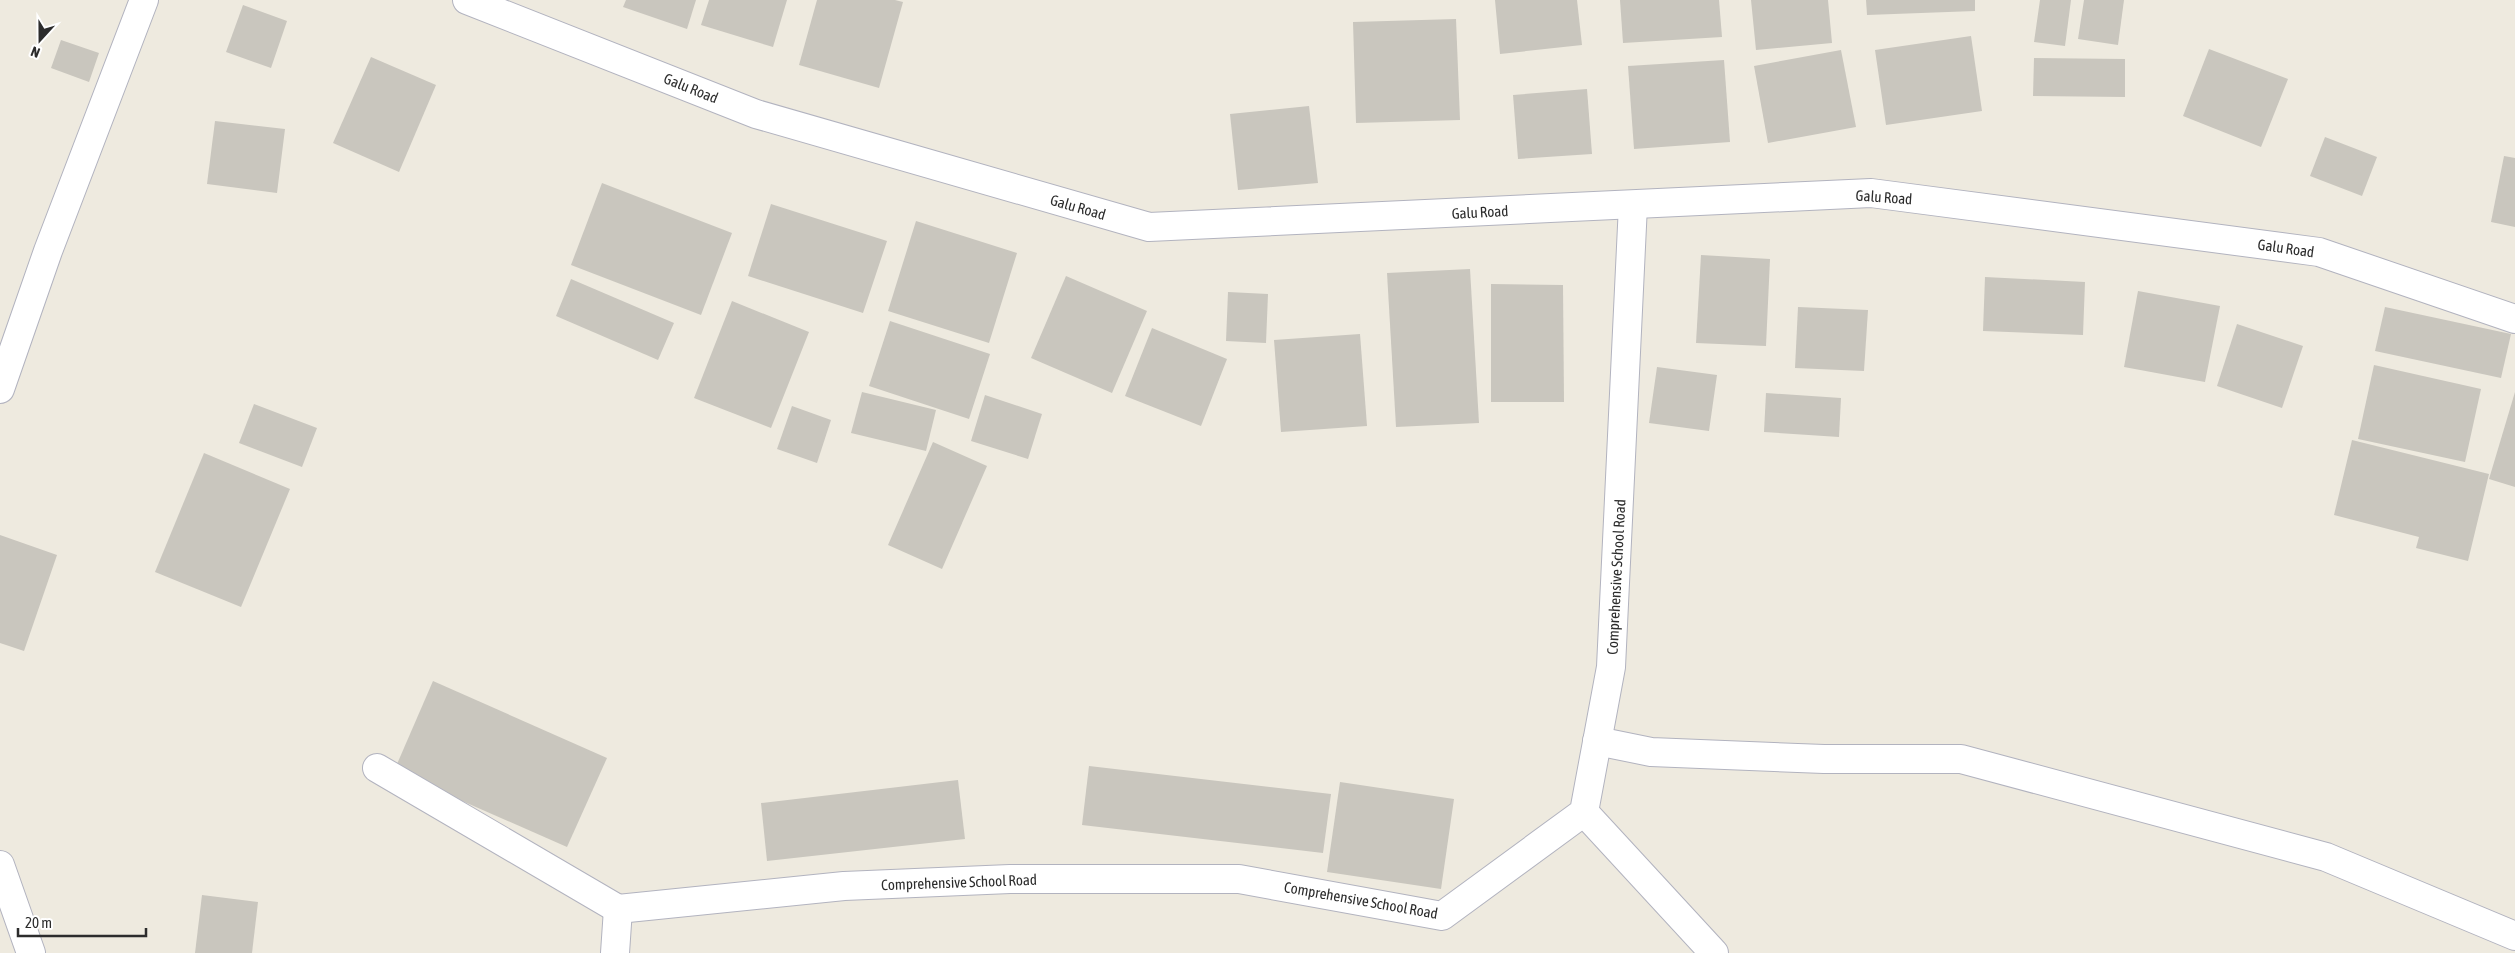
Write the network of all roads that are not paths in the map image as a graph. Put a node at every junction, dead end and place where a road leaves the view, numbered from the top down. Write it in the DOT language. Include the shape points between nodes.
graph roads {
  1 [pos="144,0"];
  2 [pos="468,0"];
  3 [pos="1633,205"];
  4 [pos="2515,319"];
  5 [pos="0,389"];
  6 [pos="1597,741"];
  7 [pos="377,768"];
  8 [pos="1584,812"];
  9 [pos="0,865"];
  10 [pos="618,909"];
  11 [pos="2515,936"];
  12 [pos="31,953"];
  13 [pos="615,953"];
  14 [pos="1714,953"];
  1 -- 5 [label="street" via="48,251"];
  2 -- 3 [label="street, Galu Road" via="756,114 1149,227"];
  3 -- 4 [label="street, Galu Road" via="1871,194 1910,198 2320,252"];
  3 -- 6 [label="street, Comprehensive School Road" via="1611,668"];
  6 -- 8 [label="street, Comprehensive School Road"];
  6 -- 11 [label="street" via="1651,752 1824,759 1961,759 2326,857"];
  7 -- 10 [label="street"];
  8 -- 10 [label="street, Comprehensive School Road" via="1442,916 1239,878 1010,879 844,886"];
  8 -- 14 [label="street"];
  9 -- 12 [label="street"];
  10 -- 13 [label="street"];
}
